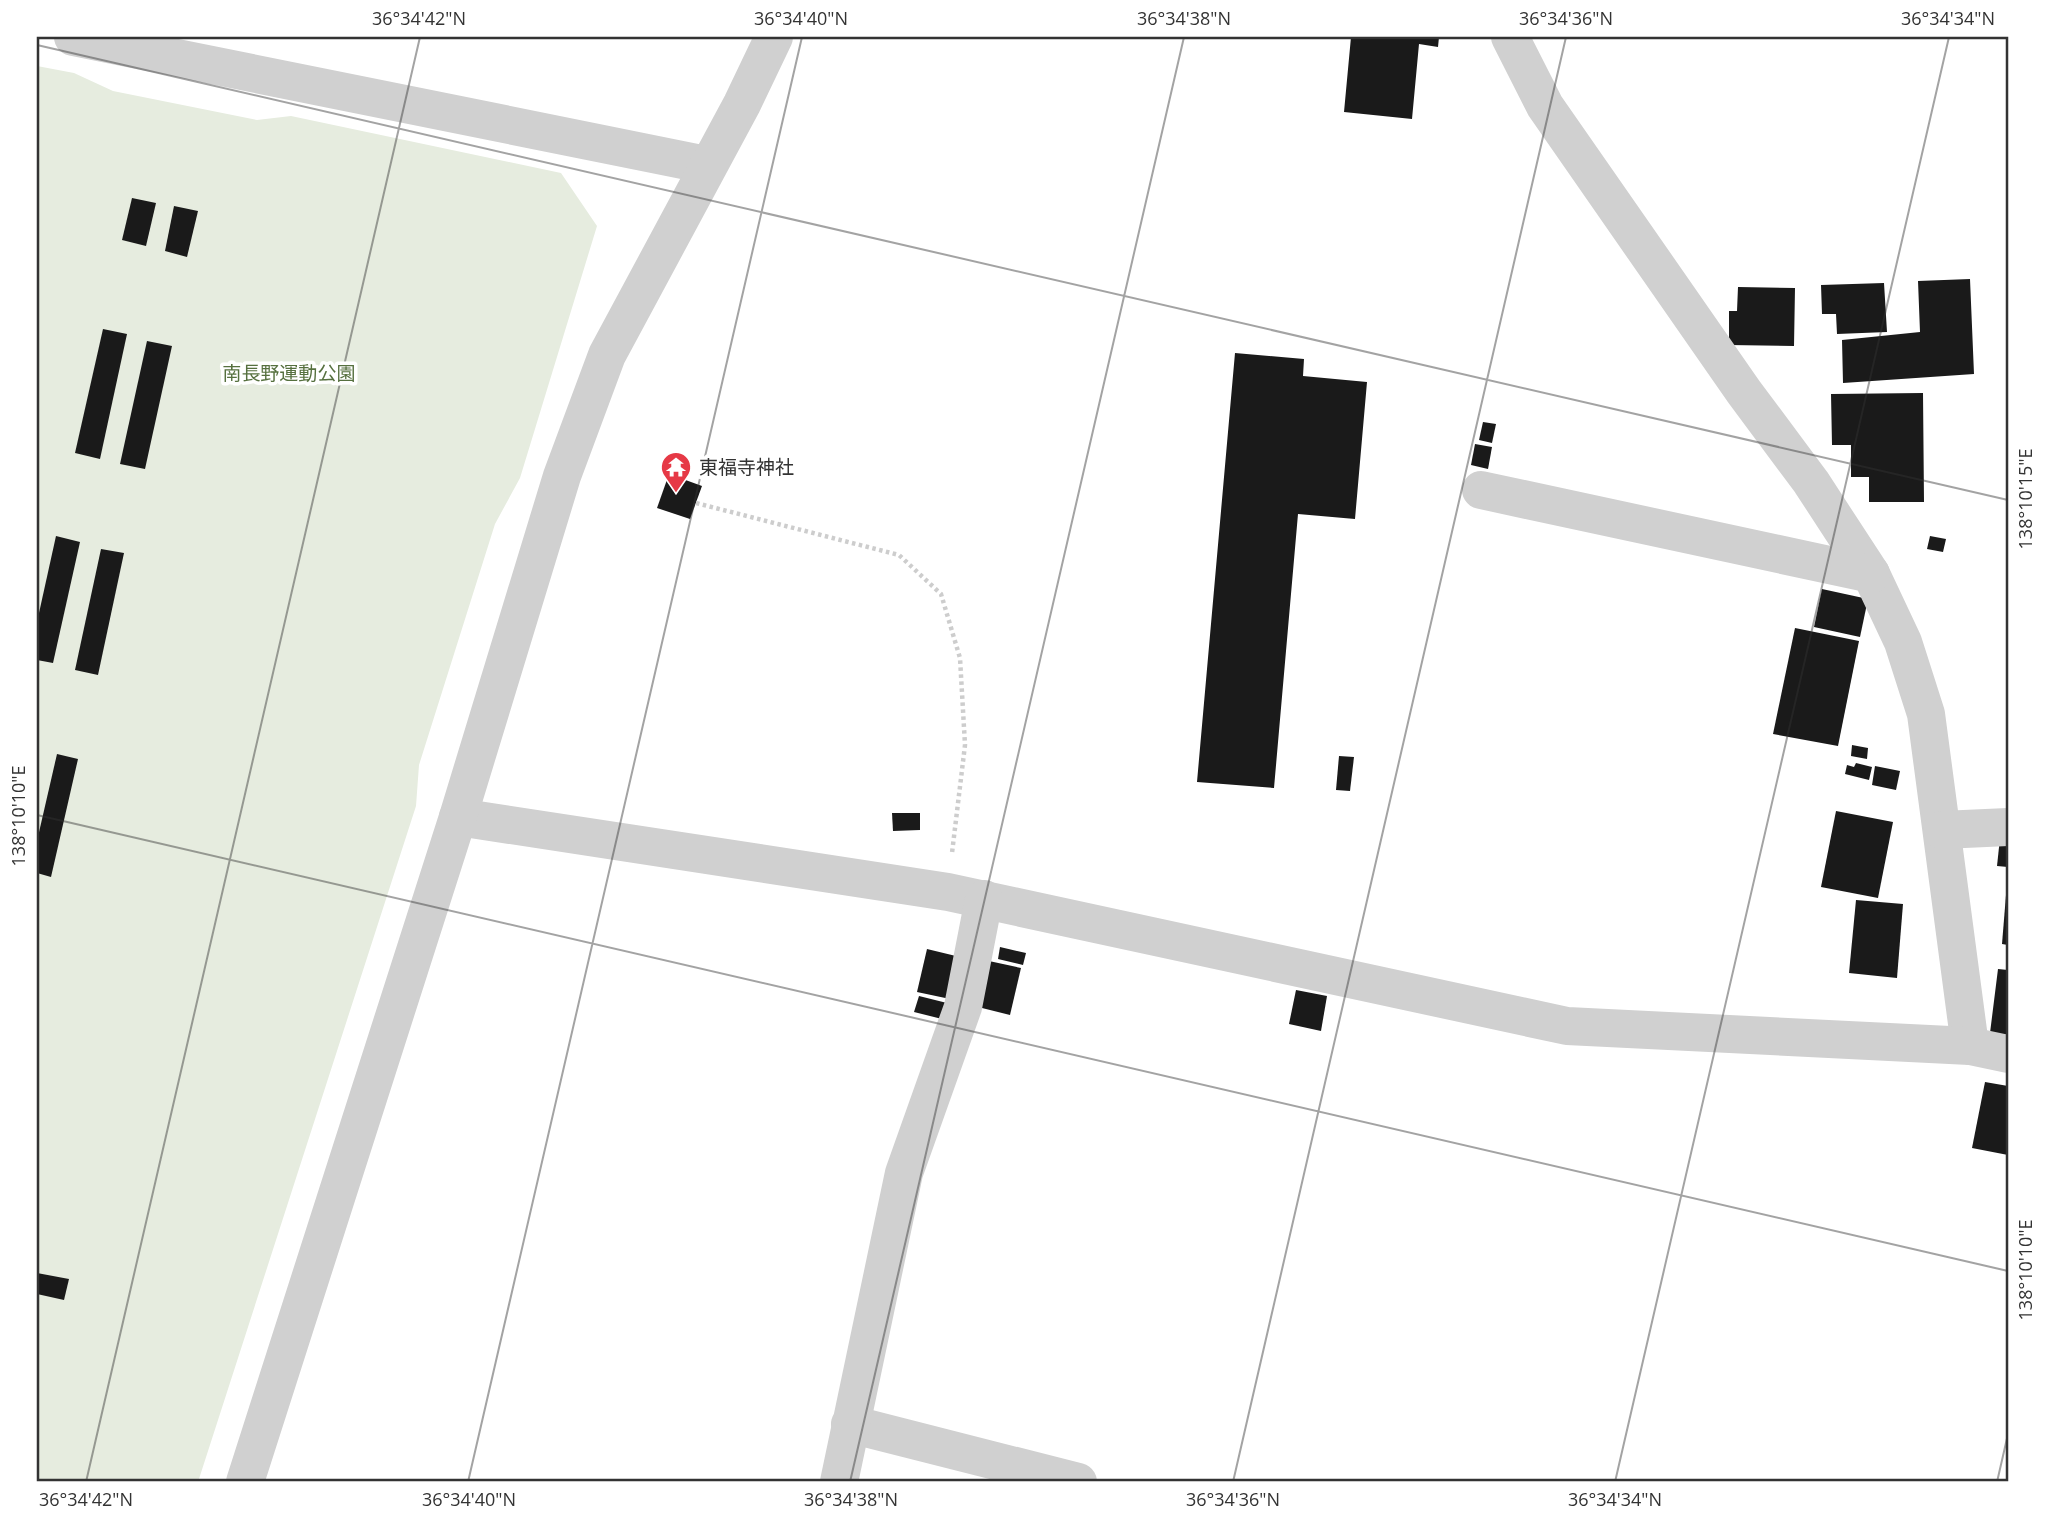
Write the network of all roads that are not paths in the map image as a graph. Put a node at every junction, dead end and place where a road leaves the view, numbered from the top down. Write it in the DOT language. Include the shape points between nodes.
graph roads {
  1 [pos="73,37"];
  2 [pos="774,37"];
  3 [pos="1510,37"];
  4 [pos="707,165"];
  5 [pos="1481,490"];
  6 [pos="1871,574"];
  7 [pos="458,817"];
  8 [pos="2008,827"];
  9 [pos="1942,830"];
  10 [pos="966,895"];
  11 [pos="1970,1046"];
  12 [pos="2008,1054"];
  13 [pos="850,1424"];
  14 [pos="245,1482"];
  15 [pos="839,1482"];
  16 [pos="1078,1482"];
  1 -- 4 [label="street"];
  2 -- 4 [label="street"];
  3 -- 6 [label="street" via="1545,106"];
  4 -- 7 [label="street" via="607,355 562,476"];
  5 -- 6 [label="street"];
  6 -- 9 [label="street" via="1903,642 1926,714"];
  7 -- 10 [label="street"];
  7 -- 14 [label="street"];
  8 -- 9 [label="street"];
  9 -- 11 [label="street"];
  10 -- 11 [label="street" via="1567,1026"];
  10 -- 13 [label="street" via="963,1007 904,1173"];
  11 -- 12 [label="street"];
  13 -- 15 [label="street"];
  13 -- 16 [label="street"];
}
